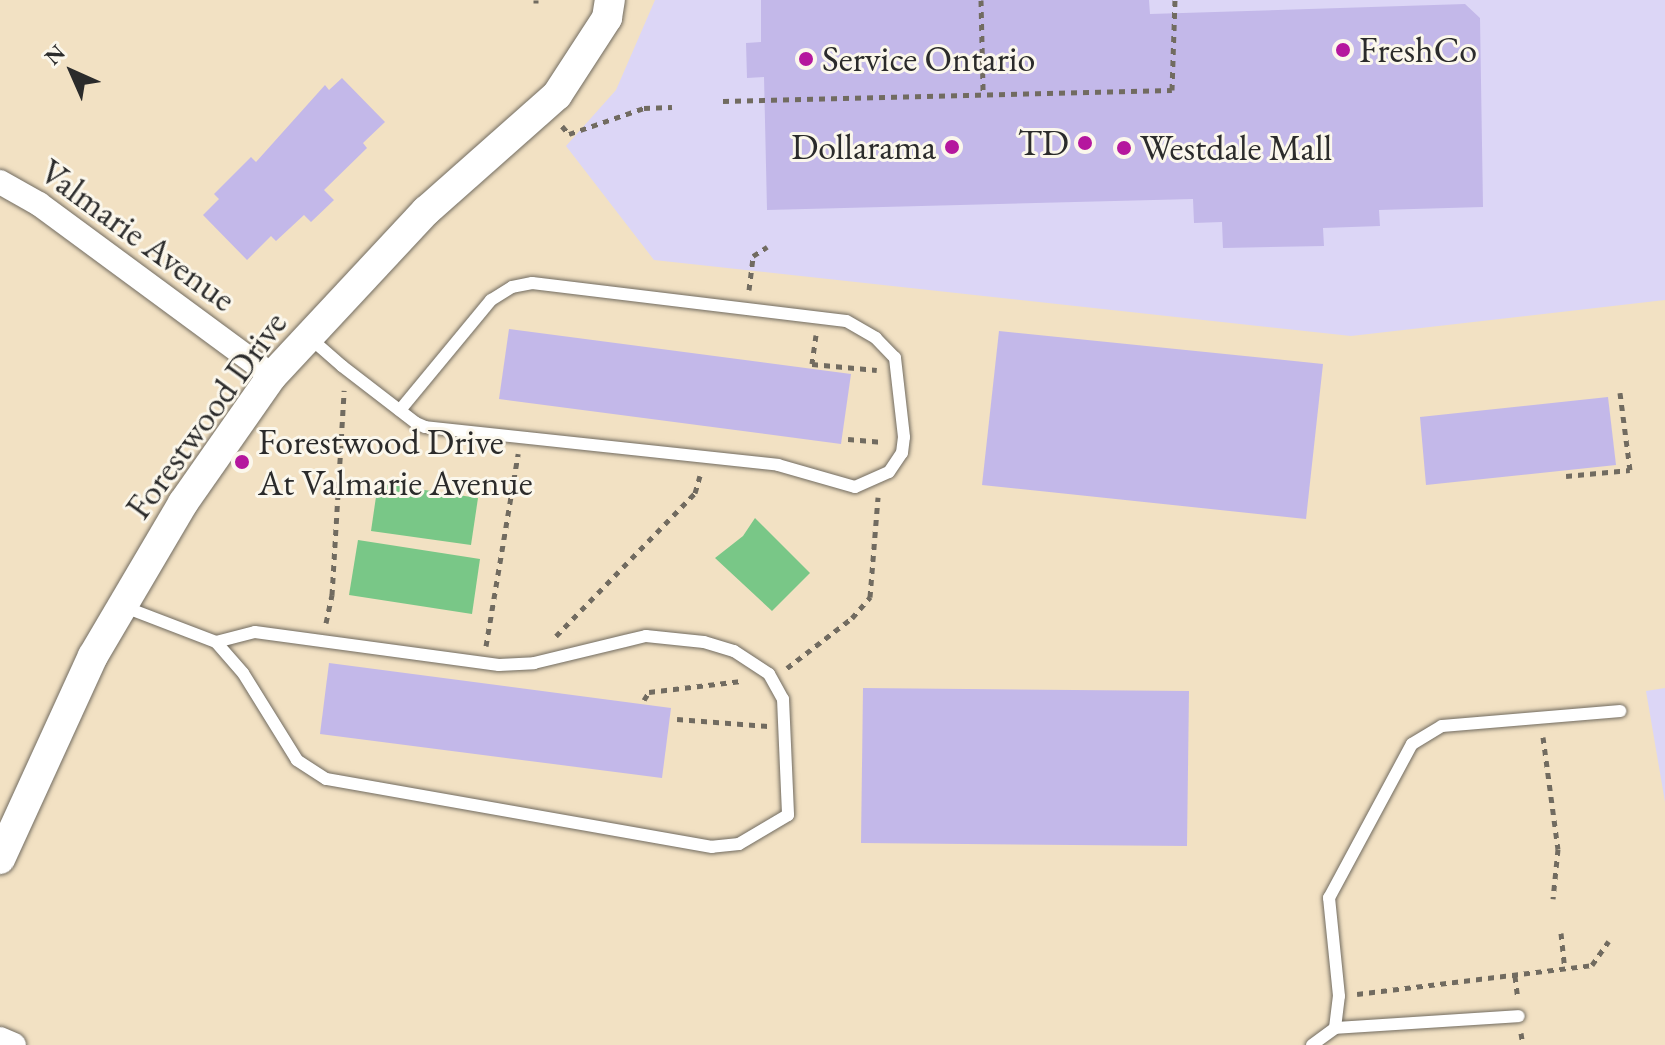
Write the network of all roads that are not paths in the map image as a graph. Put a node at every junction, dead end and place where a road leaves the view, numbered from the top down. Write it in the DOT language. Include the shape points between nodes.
graph roads {
  1 [pos="610,0"];
  2 [pos="0,182"];
  3 [pos="307,336"];
  4 [pos="272,376"];
  5 [pos="400,410"];
  6 [pos="122,606"];
  7 [pos="216,642"];
  8 [pos="1620,711"];
  9 [pos="0,859"];
  10 [pos="1519,1016"];
  11 [pos="1335,1028"];
  12 [pos="0,1039"];
  13 [pos="14,1045"];
  14 [pos="1312,1045"];
  1 -- 3 [label="street, Forestwood Drive" via="607,18 588,51 544,109 426,211"];
  2 -- 4 [label="street, Valmarie Avenue" via="39,204"];
  3 -- 4 [label="street, Forestwood Drive"];
  3 -- 5 [label="lane"];
  4 -- 6 [label="street, Forestwood Drive" via="183,503"];
  5 -- 5 [label="lane" via="425,427 789,467 847,487 872,483 896,463 904,437 899,366 867,332 819,315 523,284 501,292 481,310"];
  6 -- 7 [label="lane"];
  6 -- 9 [label="street, Forestwood Drive" via="74,690"];
  7 -- 7 [label="lane" via="243,673 297,760 314,775 712,847 739,844 788,815 783,699 769,674 734,651 646,636 534,663 484,663 255,632"];
  8 -- 11 [label="lane" via="1442,726 1412,744 1329,898 1339,996"];
  10 -- 11 [label="lane"];
  11 -- 14 [label="lane"];
  12 -- 13 [label="street"];
}
